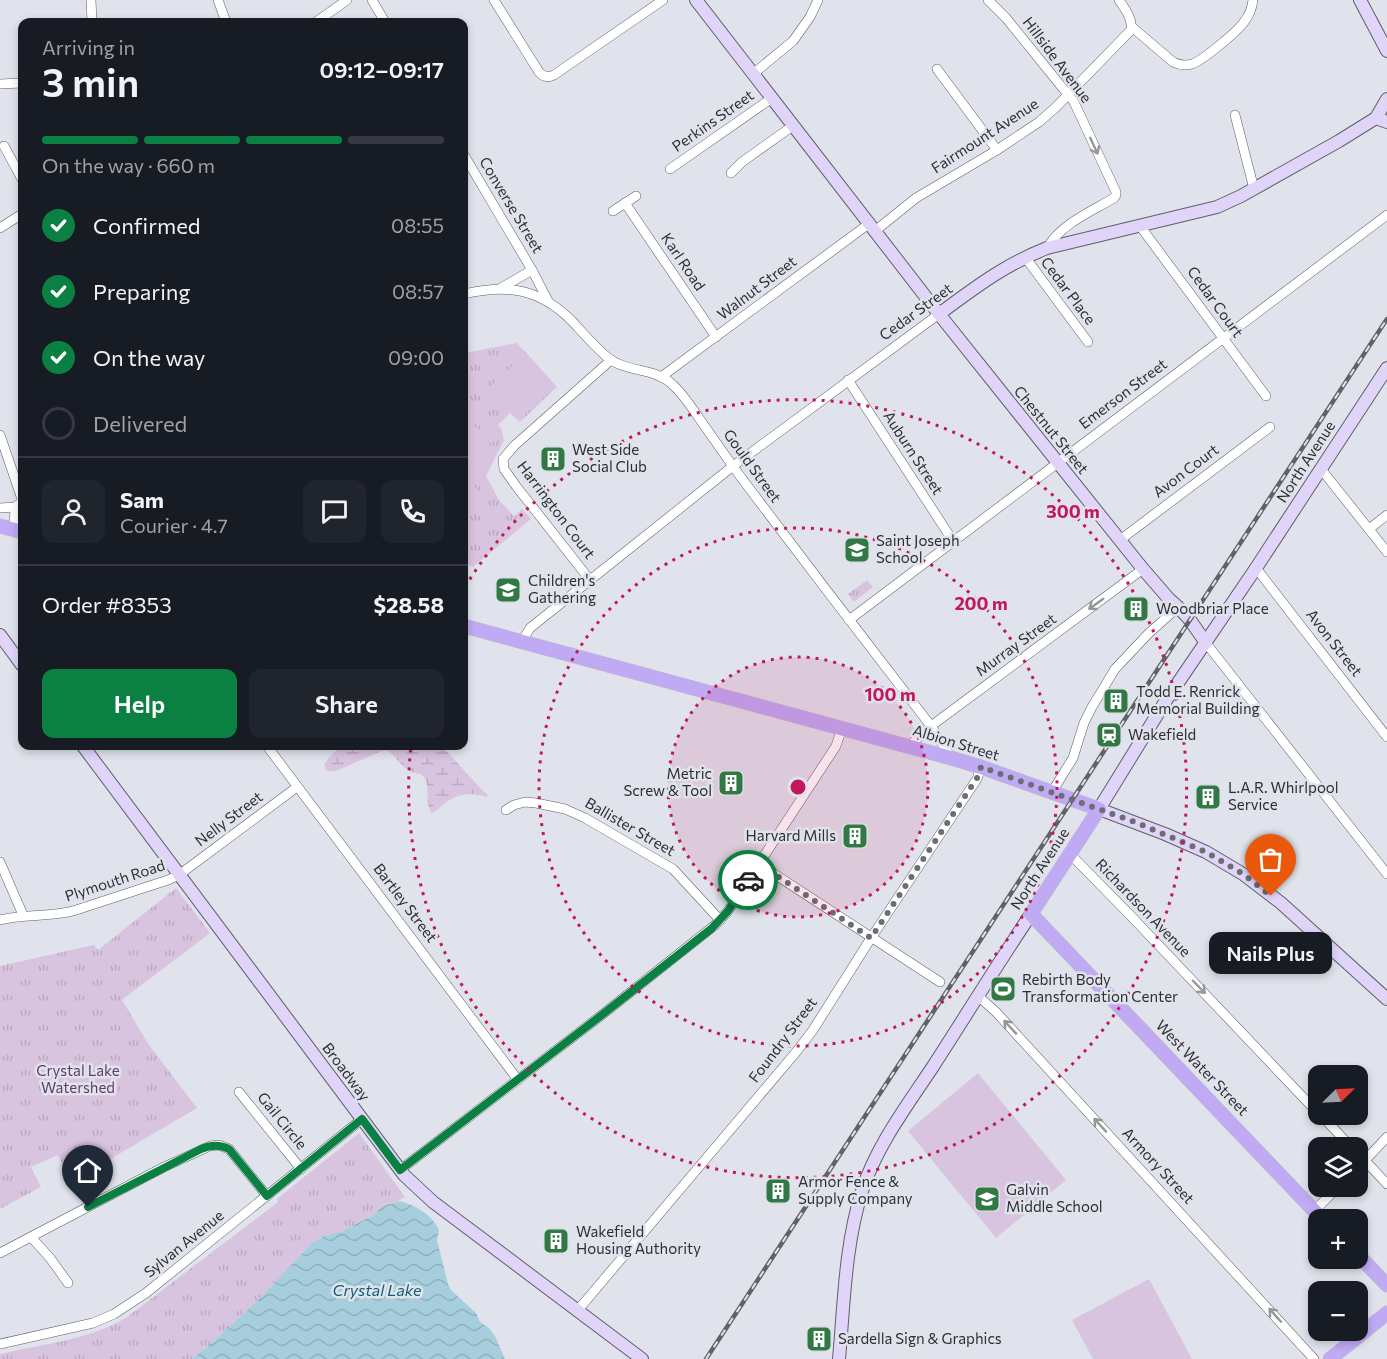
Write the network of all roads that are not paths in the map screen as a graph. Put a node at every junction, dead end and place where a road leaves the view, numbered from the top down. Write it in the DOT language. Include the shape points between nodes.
graph roads {
  1 [pos="91,0"];
  2 [pos="218,0"];
  3 [pos="347,0"];
  4 [pos="372,0"];
  5 [pos="495,0"];
  6 [pos="663,0"];
  7 [pos="696,0"];
  8 [pos="818,0"];
  9 [pos="988,0"];
  10 [pos="1119,0"];
  11 [pos="1253,0"];
  12 [pos="1360,0"];
  13 [pos="92,18"];
  14 [pos="225,18"];
  15 [pos="322,18"];
  16 [pos="383,18"];
  17 [pos="1132,27"];
  18 [pos="1387,51"];
  19 [pos="937,69"];
  20 [pos="753,74"];
  21 [pos="18,83"];
  22 [pos="0,84"];
  23 [pos="1067,94"];
  24 [pos="772,98"];
  25 [pos="1387,99"];
  26 [pos="1235,115"];
  27 [pos="1382,120"];
  28 [pos="794,125"];
  29 [pos="4,146"];
  30 [pos="997,150"];
  31 [pos="468,162"];
  32 [pos="670,169"];
  33 [pos="18,172"];
  34 [pos="731,173"];
  35 [pos="1254,189"];
  36 [pos="636,196"];
  37 [pos="625,203"];
  38 [pos="613,211"];
  39 [pos="1387,215"];
  40 [pos="18,217"];
  41 [pos="1140,226"];
  42 [pos="872,227"];
  43 [pos="0,228"];
  44 [pos="1047,248"];
  45 [pos="1024,257"];
  46 [pos="532,270"];
  47 [pos="501,288"];
  48 [pos="468,293"];
  49 [pos="549,301"];
  50 [pos="939,314"];
  51 [pos="716,337"];
  52 [pos="1222,338"];
  53 [pos="1088,342"];
  54 [pos="611,360"];
  55 [pos="1387,368"];
  56 [pos="661,376"];
  57 [pos="848,380"];
  58 [pos="1266,396"];
  59 [pos="1270,427"];
  60 [pos="0,435"];
  61 [pos="1058,462"];
  62 [pos="733,466"];
  63 [pos="1321,469"];
  64 [pos="18,496"];
  65 [pos="18,504"];
  66 [pos="0,508"];
  67 [pos="18,510"];
  68 [pos="1387,515"];
  69 [pos="12,529"];
  70 [pos="1369,529"];
  71 [pos="1120,540"];
  72 [pos="954,541"];
  73 [pos="1387,552"];
  74 [pos="1256,568"];
  75 [pos="1143,569"];
  76 [pos="590,580"];
  77 [pos="1178,607"];
  78 [pos="849,620"];
  79 [pos="468,627"];
  80 [pos="0,635"];
  81 [pos="522,641"];
  82 [pos="1206,643"];
  83 [pos="18,660"];
  84 [pos="931,726"];
  85 [pos="842,728"];
  86 [pos="1387,737"];
  87 [pos="909,746"];
  88 [pos="86,750"];
  89 [pos="270,750"];
  90 [pos="951,758"];
  91 [pos="981,767"];
  92 [pos="297,787"];
  93 [pos="1052,792"];
  94 [pos="1099,809"];
  95 [pos="506,810"];
  96 [pos="1071,854"];
  97 [pos="0,862"];
  98 [pos="759,864"];
  99 [pos="1387,874"];
  100 [pos="179,875"];
  101 [pos="1031,914"];
  102 [pos="23,915"];
  103 [pos="0,920"];
  104 [pos="720,920"];
  105 [pos="871,938"];
  106 [pos="940,982"];
  107 [pos="977,995"];
  108 [pos="1387,999"];
  109 [pos="518,1080"];
  110 [pos="239,1092"];
  111 [pos="1308,1102"];
  112 [pos="362,1119"];
  113 [pos="1330,1125"];
  114 [pos="1341,1137"];
  115 [pos="1387,1137"];
  116 [pos="1368,1158"];
  117 [pos="1368,1164"];
  118 [pos="301,1168"];
  119 [pos="400,1170"];
  120 [pos="1387,1184"];
  121 [pos="267,1196"];
  122 [pos="1313,1209"];
  123 [pos="31,1238"];
  124 [pos="0,1254"];
  125 [pos="1368,1266"];
  126 [pos="68,1283"];
  127 [pos="1387,1285"];
  128 [pos="578,1310"];
  129 [pos="1387,1313"];
  130 [pos="0,1344"];
  131 [pos="642,1359"];
  132 [pos="839,1359"];
  133 [pos="1314,1359"];
  134 [pos="1330,1359"];
  1 -- 13 [label="street"];
  2 -- 14 [label="street"];
  3 -- 15 [label="street"];
  4 -- 16 [label="street"];
  5 -- 6 [label="street" via="539,72 548,77"];
  7 -- 20 [label="street, Chestnut Street"];
  8 -- 20 [label="street" via="793,41"];
  9 -- 23 [label="street, Hillside Avenue"];
  10 -- 17 [label="street"];
  11 -- 17 [label="street" via="1240,27 1188,65 1173,62"];
  12 -- 18 [label="street"];
  17 -- 23 [label="street, Fairmount Avenue"];
  19 -- 30 [label="street"];
  20 -- 24 [label="street, Chestnut Street"];
  21 -- 22 [label="street"];
  23 -- 30 [label="street, Fairmount Avenue" via="1044,118"];
  23 -- 44 [label="street, Hillside Avenue, one-way" via="1116,194 1055,235"];
  24 -- 28 [label="street, Chestnut Street"];
  24 -- 32 [label="street, Perkins Street"];
  25 -- 27 [label="street"];
  26 -- 35 [label="street"];
  27 -- 35 [label="street, Cedar Street"];
  28 -- 34 [label="street"];
  28 -- 42 [label="street, Chestnut Street"];
  29 -- 33 [label="street"];
  30 -- 42 [label="street, Fairmount Avenue"];
  31 -- 46 [label="street, Converse Street"];
  35 -- 41 [label="street, Cedar Street" via="1218,207"];
  36 -- 37 [label="street"];
  37 -- 38 [label="street"];
  37 -- 51 [label="street, Karl Road"];
  39 -- 52 [label="street, Emerson Street"];
  40 -- 43 [label="street"];
  41 -- 44 [label="street, Cedar Street"];
  41 -- 52 [label="street, Cedar Court"];
  42 -- 50 [label="street, Chestnut Street"];
  42 -- 51 [label="street, Walnut Street"];
  44 -- 45 [label="street, Cedar Street"];
  45 -- 50 [label="street, Cedar Street" via="991,275"];
  45 -- 53 [label="street, Cedar Place"];
  46 -- 47 [label="street, Converse Street"];
  46 -- 49 [label="street, Converse Street"];
  47 -- 48 [label="street, Gould Street"];
  47 -- 49 [label="street, Gould Street"];
  49 -- 54 [label="street, Gould Street"];
  50 -- 57 [label="street, Cedar Street"];
  50 -- 61 [label="street, Chestnut Street"];
  51 -- 56 [label="street, Walnut Street"];
  52 -- 58 [label="street, Cedar Court"];
  52 -- 61 [label="street, Emerson Street"];
  54 -- 56 [label="street, Gould Street"];
  54 -- 76 [label="street, Harrington Court" via="503,459 504,469"];
  55 -- 63 [label="street, North Avenue"];
  56 -- 62 [label="street, Gould Street" via="673,384"];
  57 -- 62 [label="street, Cedar Street"];
  57 -- 72 [label="street, Auburn Street"];
  59 -- 71 [label="street, Avon Court"];
  60 -- 64 [label="street"];
  61 -- 71 [label="street, Chestnut Street"];
  61 -- 72 [label="street, Emerson Street"];
  62 -- 76 [label="street, Cedar Street"];
  62 -- 78 [label="street, Gould Street"];
  63 -- 70 [label="street"];
  63 -- 74 [label="street, North Avenue"];
  65 -- 66 [label="street"];
  67 -- 69 [label="street"];
  68 -- 70 [label="street"];
  70 -- 73 [label="street"];
  71 -- 75 [label="street, Chestnut Street"];
  72 -- 78 [label="street, Emerson Street"];
  74 -- 82 [label="street, North Avenue"];
  74 -- 86 [label="street, Avon Street"];
  75 -- 77 [label="street, Chestnut Street"];
  75 -- 84 [label="street, Murray Street, one-way"];
  76 -- 81 [label="street, Cedar Street" via="530,628"];
  77 -- 82 [label="street, Chestnut Street"];
  77 -- 93 [label="street" via="1137,645 1108,680 1084,723 1073,758"];
  78 -- 84 [label="street, Gould Street"];
  79 -- 81 [label="main road, Albion Street"];
  80 -- 83 [label="street"];
  81 -- 85 [label="main road, Albion Street"];
  82 -- 94 [label="street, North Avenue"];
  82 -- 99 [label="street, Chestnut Street"];
  84 -- 87 [label="street, Murray Street"];
  84 -- 90 [label="street, Gould Street"];
  85 -- 87 [label="main road, Albion Street"];
  85 -- 98 [label="street" via="836,746"];
  87 -- 90 [label="main road, Albion Street"];
  88 -- 100 [label="street, Broadway"];
  89 -- 92 [label="street, Bartley Street"];
  90 -- 91 [label="main road, Albion Street"];
  91 -- 93 [label="main road, Albion Street"];
  91 -- 105 [label="street, Foundry Street"];
  92 -- 100 [label="street, Nelly Street"];
  92 -- 109 [label="street, Bartley Street"];
  93 -- 94 [label="main road, Albion Street"];
  94 -- 96 [label="main road, North Avenue"];
  94 -- 108 [label="street, Albion Street" via="1206,852 1243,874 1281,903"];
  95 -- 104 [label="street, Ballister Street" via="525,802 536,803 585,818 673,869"];
  96 -- 101 [label="main road, North Avenue"];
  96 -- 111 [label="street, Richardson Avenue, one-way"];
  97 -- 102 [label="street"];
  98 -- 104 [label="street"];
  98 -- 105 [label="street"];
  100 -- 102 [label="street, Plymouth Road" via="73,911"];
  100 -- 112 [label="street, Broadway"];
  101 -- 107 [label="street, North Avenue"];
  101 -- 122 [label="main road, West Water Street"];
  102 -- 103 [label="street, Plymouth Road"];
  104 -- 109 [label="street"];
  105 -- 106 [label="street"];
  105 -- 128 [label="street, Foundry Street" via="798,1051"];
  107 -- 132 [label="street, North Avenue" via="885,1141 863,1189 849,1244"];
  133 -- 107 [label="street, Armory Street, one-way"];
  109 -- 119 [label="street"];
  110 -- 118 [label="street, Gail Circle"];
  112 -- 118 [label="street, Sylvan Avenue"];
  112 -- 119 [label="street, Broadway"];
  113 -- 114 [label="street, Richardson Avenue"];
  115 -- 116 [label="street"];
  117 -- 120 [label="street"];
  118 -- 121 [label="street, Sylvan Avenue"];
  119 -- 128 [label="street, Broadway" via="433,1202"];
  121 -- 123 [label="street" via="229,1149 210,1146"];
  121 -- 130 [label="street, Sylvan Avenue" via="114,1314 93,1323"];
  123 -- 124 [label="street"];
  123 -- 126 [label="street"];
  125 -- 127 [label="main road"];
  128 -- 131 [label="street, Broadway"];
  129 -- 134 [label="main road"];
}
